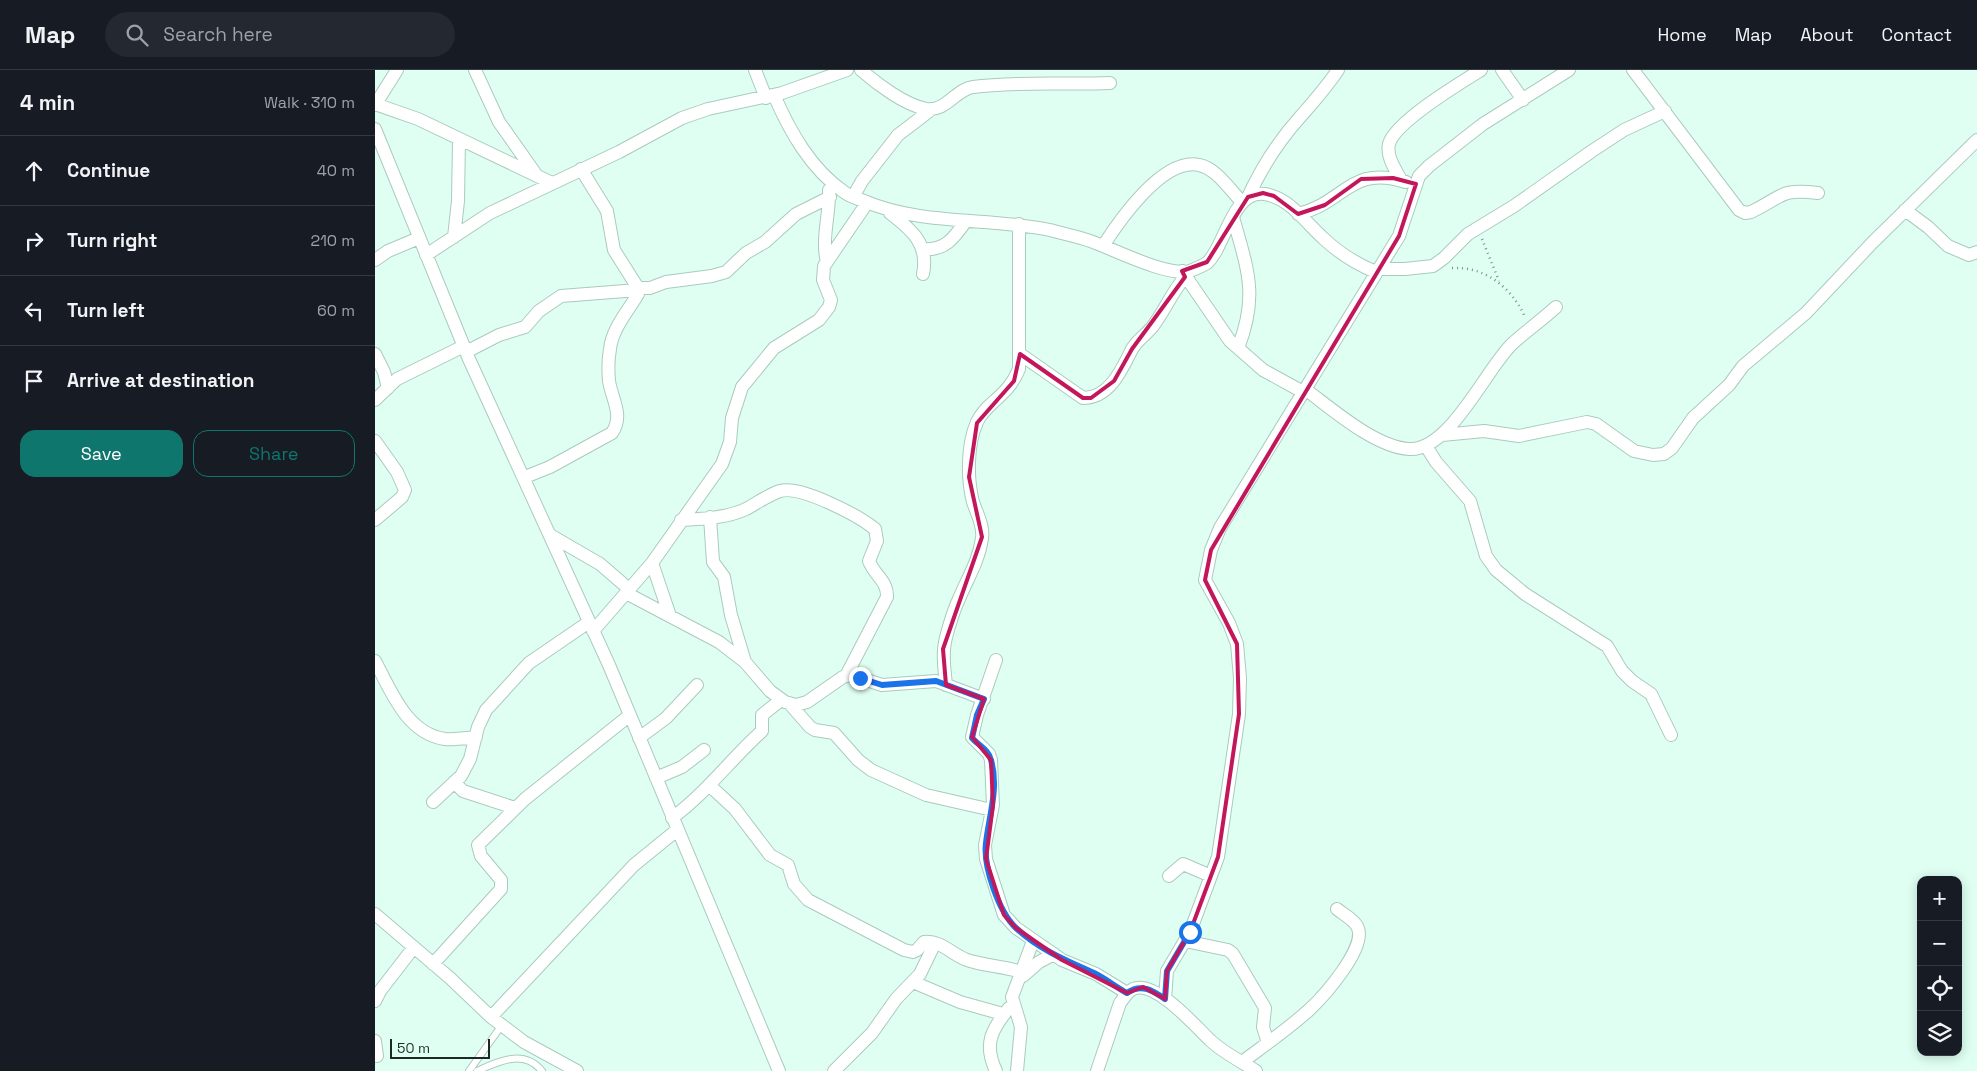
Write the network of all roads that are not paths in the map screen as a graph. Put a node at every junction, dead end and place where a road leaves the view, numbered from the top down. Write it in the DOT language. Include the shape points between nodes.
graph roads {
  1 [pos="397,70"];
  2 [pos="475,70"];
  3 [pos="755,70"];
  4 [pos="847,70"];
  5 [pos="861,70"];
  6 [pos="1338,70"];
  7 [pos="1481,70"];
  8 [pos="1501,70"];
  9 [pos="1569,70"];
  10 [pos="1633,70"];
  11 [pos="1111,83"];
  12 [pos="770,97"];
  13 [pos="1523,100"];
  14 [pos="375,105"];
  15 [pos="932,109"];
  16 [pos="1665,111"];
  17 [pos="375,129"];
  18 [pos="459,139"];
  19 [pos="1977,140"];
  20 [pos="581,169"];
  21 [pos="536,175"];
  22 [pos="829,179"];
  23 [pos="1401,180"];
  24 [pos="551,183"];
  25 [pos="1415,184"];
  26 [pos="1818,193"];
  27 [pos="830,197"];
  28 [pos="853,197"];
  29 [pos="1245,200"];
  30 [pos="867,203"];
  31 [pos="885,209"];
  32 [pos="1905,210"];
  33 [pos="1298,214"];
  34 [pos="1233,217"];
  35 [pos="966,221"];
  36 [pos="1019,224"];
  37 [pos="454,237"];
  38 [pos="419,238"];
  39 [pos="1103,246"];
  40 [pos="923,249"];
  41 [pos="1977,252"];
  42 [pos="426,255"];
  43 [pos="375,260"];
  44 [pos="827,262"];
  45 [pos="1377,270"];
  46 [pos="923,274"];
  47 [pos="1183,274"];
  48 [pos="638,289"];
  49 [pos="1556,307"];
  50 [pos="1238,348"];
  51 [pos="465,349"];
  52 [pos="375,354"];
  53 [pos="1020,354"];
  54 [pos="388,388"];
  55 [pos="1304,390"];
  56 [pos="375,400"];
  57 [pos="1442,435"];
  58 [pos="375,440"];
  59 [pos="1426,446"];
  60 [pos="525,477"];
  61 [pos="710,517"];
  62 [pos="375,520"];
  63 [pos="681,520"];
  64 [pos="550,535"];
  65 [pos="652,563"];
  66 [pos="627,591"];
  67 [pos="670,616"];
  68 [pos="591,627"];
  69 [pos="996,660"];
  70 [pos="375,661"];
  71 [pos="745,662"];
  72 [pos="846,676"];
  73 [pos="697,685"];
  74 [pos="946,685"];
  75 [pos="984,699"];
  76 [pos="785,701"];
  77 [pos="630,715"];
  78 [pos="1671,735"];
  79 [pos="476,737"];
  80 [pos="639,738"];
  81 [pos="704,750"];
  82 [pos="656,778"];
  83 [pos="454,782"];
  84 [pos="709,785"];
  85 [pos="433,802"];
  86 [pos="515,808"];
  87 [pos="992,810"];
  88 [pos="675,824"];
  89 [pos="1169,876"];
  90 [pos="1211,876"];
  91 [pos="1337,909"];
  92 [pos="375,914"];
  93 [pos="1033,941"];
  94 [pos="1185,941"];
  95 [pos="935,943"];
  96 [pos="414,947"];
  97 [pos="1054,954"];
  98 [pos="433,964"];
  99 [pos="1019,978"];
  100 [pos="913,982"];
  101 [pos="1127,993"];
  102 [pos="1165,999"];
  103 [pos="375,1001"];
  104 [pos="1012,1003"];
  105 [pos="1003,1014"];
  106 [pos="491,1017"];
  107 [pos="502,1025"];
  108 [pos="375,1041"];
  109 [pos="1268,1043"];
  110 [pos="377,1056"];
  111 [pos="1242,1062"];
  112 [pos="574,1070"];
  113 [pos="469,1071"];
  114 [pos="477,1071"];
  115 [pos="542,1071"];
  116 [pos="779,1071"];
  117 [pos="834,1071"];
  118 [pos="996,1071"];
  119 [pos="1017,1071"];
  120 [pos="1097,1071"];
  121 [pos="1256,1071"];
  1 -- 14 [label="street"];
  2 -- 21 [label="street" via="499,122"];
  3 -- 12 [label="street"];
  4 -- 12 [label="street"];
  5 -- 15 [label="street" via="886,90"];
  6 -- 29 [label="street" via="1274,153"];
  7 -- 23 [label="street" via="1428,105 1392,137 1390,160"];
  8 -- 13 [label="street"];
  9 -- 13 [label="street"];
  10 -- 16 [label="street"];
  11 -- 15 [label="street" via="970,87 953,100"];
  12 -- 20 [label="street" via="708,109 682,118"];
  12 -- 22 [label="street" via="801,147"];
  13 -- 25 [label="street" via="1445,152 1419,176"];
  14 -- 18 [label="street" via="402,112"];
  15 -- 28 [label="street" via="899,135"];
  16 -- 26 [label="street" via="1739,210 1751,212 1784,192"];
  16 -- 45 [label="street" via="1624,130 1477,228 1436,264"];
  17 -- 38 [label="street"];
  18 -- 21 [label="street"];
  18 -- 37 [label="street" via="459,201"];
  19 -- 32 [label="street"];
  20 -- 24 [label="street"];
  20 -- 48 [label="street" via="607,211 614,250"];
  21 -- 24 [label="street"];
  22 -- 27 [label="street"];
  22 -- 28 [label="street"];
  23 -- 25 [label="street"];
  23 -- 33 [label="street" via="1361,179 1325,205"];
  24 -- 37 [label="street" via="490,213"];
  25 -- 45 [label="street" via="1399,236"];
  27 -- 44 [label="street" via="824,244"];
  27 -- 48 [label="street" via="796,214 726,272"];
  28 -- 30 [label="street"];
  29 -- 33 [label="street" via="1263,194 1274,196 1289,204"];
  29 -- 34 [label="street"];
  29 -- 39 [label="street" via="1211,170 1198,164 1183,166 1152,184"];
  30 -- 31 [label="street"];
  30 -- 44 [label="street"];
  31 -- 35 [label="street"];
  31 -- 40 [label="street" via="915,234"];
  32 -- 41 [label="street" via="1948,246 1969,254"];
  32 -- 57 [label="street" via="1806,313 1743,366 1693,418 1672,448 1663,454 1634,451 1596,424 1587,422 1519,436 1484,431"];
  33 -- 45 [label="street" via="1357,265"];
  34 -- 47 [label="street" via="1207,262"];
  34 -- 50 [label="street" via="1250,285 1247,316"];
  35 -- 36 [label="street"];
  35 -- 40 [label="street" via="941,248"];
  36 -- 39 [label="street"];
  36 -- 53 [label="street"];
  37 -- 42 [label="street"];
  38 -- 42 [label="street"];
  38 -- 43 [label="street"];
  39 -- 47 [label="street"];
  40 -- 46 [label="street"];
  42 -- 51 [label="street"];
  44 -- 63 [label="street" via="823,275 831,300 829,307 819,320 774,348 742,387 722,464"];
  45 -- 55 [label="street"];
  47 -- 50 [label="street" via="1217,324"];
  47 -- 53 [label="street" via="1153,326 1133,349 1114,381 1091,398 1083,398"];
  48 -- 51 [label="street" via="561,296 539,311 525,326"];
  48 -- 60 [label="street" via="610,347 609,382 618,414 617,425 612,433"];
  49 -- 57 [label="street" via="1512,344"];
  50 -- 55 [label="street" via="1263,370"];
  51 -- 54 [label="street" via="397,378"];
  51 -- 60 [label="street"];
  52 -- 54 [label="street"];
  53 -- 74 [label="street" via="1014,381 982,414 971,446 969,477 982,537 943,649"];
  54 -- 56 [label="street"];
  55 -- 59 [label="street" via="1372,436 1397,447"];
  55 -- 90 [label="street" via="1220,528 1205,568 1205,580 1237,644 1240,678 1239,714 1230,777 1218,857"];
  57 -- 59 [label="street"];
  58 -- 62 [label="street" via="405,490 403,497"];
  59 -- 78 [label="street" via="1470,501 1486,556 1496,570 1525,594 1607,646 1631,681 1651,694"];
  60 -- 64 [label="street"];
  61 -- 63 [label="street"];
  61 -- 71 [label="street" via="713,562 724,577"];
  61 -- 72 [label="street" via="744,510 782,490 803,493 832,504 865,520 875,529 877,541 869,561 871,568 885,582 887,597"];
  63 -- 65 [label="street"];
  64 -- 66 [label="street" via="600,564"];
  64 -- 68 [label="street"];
  65 -- 66 [label="street"];
  65 -- 67 [label="street"];
  66 -- 67 [label="street"];
  66 -- 68 [label="street"];
  67 -- 71 [label="street" via="719,642"];
  68 -- 77 [label="street"];
  68 -- 79 [label="street" via="529,663 486,710"];
  69 -- 75 [label="street"];
  70 -- 79 [label="street" via="401,708 416,727 445,739"];
  71 -- 76 [label="street" via="770,691"];
  72 -- 74 [label="street" via="882,685 936,681"];
  72 -- 76 [label="street" via="807,702 795,705"];
  73 -- 80 [label="street" via="666,718"];
  74 -- 75 [label="street"];
  75 -- 87 [label="street" via="972,738 991,760 994,780"];
  76 -- 84 [label="street" via="762,715 762,731"];
  76 -- 87 [label="street" via="810,727 834,734 871,770 926,795"];
  77 -- 80 [label="street"];
  77 -- 86 [label="street"];
  79 -- 83 [label="street" via="475,749 461,776"];
  80 -- 82 [label="street"];
  81 -- 82 [label="street" via="682,767"];
  82 -- 88 [label="street"];
  83 -- 85 [label="street"];
  83 -- 86 [label="street" via="463,791"];
  84 -- 88 [label="street"];
  84 -- 95 [label="street" via="735,809 770,855 788,865 794,884 808,900 909,951 917,950 923,942"];
  86 -- 98 [label="street" via="478,848 501,880 501,889"];
  87 -- 93 [label="street" via="985,845 992,883 1004,915"];
  88 -- 106 [label="street"];
  88 -- 116 [label="street"];
  89 -- 90 [label="street" via="1183,864"];
  90 -- 94 [label="street"];
  91 -- 109 [label="street" via="1357,926 1358,945 1310,1009"];
  92 -- 96 [label="street"];
  93 -- 97 [label="street"];
  93 -- 99 [label="street"];
  94 -- 102 [label="street" via="1167,971"];
  94 -- 109 [label="street" via="1228,950 1233,954 1265,1008 1263,1026"];
  95 -- 99 [label="street" via="967,960 1002,966"];
  95 -- 100 [label="street"];
  96 -- 98 [label="street"];
  96 -- 103 [label="street"];
  97 -- 99 [label="street"];
  97 -- 101 [label="street"];
  98 -- 106 [label="street"];
  99 -- 104 [label="street"];
  100 -- 105 [label="street" via="960,1002"];
  100 -- 117 [label="street" via="896,999 872,1033"];
  101 -- 102 [label="street" via="1143,987"];
  101 -- 120 [label="street" via="1120,1003"];
  102 -- 111 [label="street" via="1212,1043"];
  104 -- 105 [label="street"];
  104 -- 119 [label="street" via="1021,1027"];
  105 -- 118 [label="street" via="989,1046 990,1059"];
  106 -- 107 [label="street"];
  107 -- 112 [label="street" via="524,1042"];
  107 -- 113 [label="lane"];
  108 -- 110 [label="street"];
  109 -- 111 [label="street"];
  111 -- 121 [label="street"];
  114 -- 115 [label="lane" via="510,1058 522,1058"];
}
